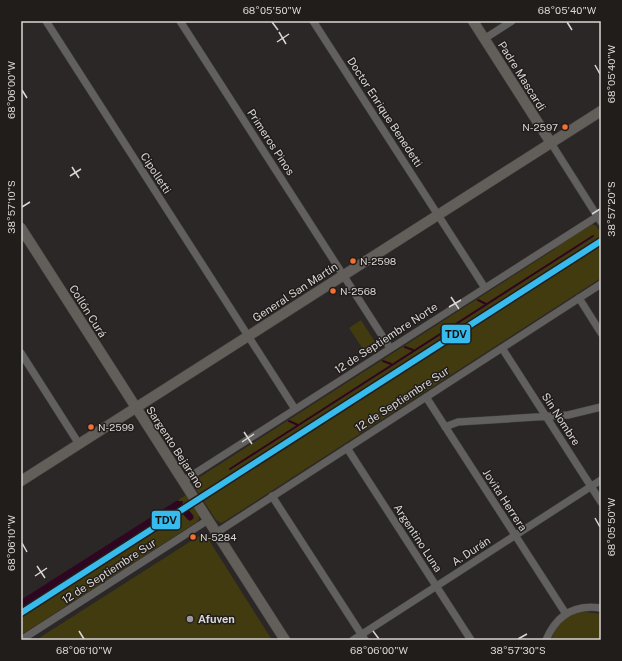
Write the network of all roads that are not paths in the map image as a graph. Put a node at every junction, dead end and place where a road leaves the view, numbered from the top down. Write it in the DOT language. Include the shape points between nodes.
graph roads {
  1 [pos="46,21"];
  2 [pos="180,21"];
  3 [pos="313,21"];
  4 [pos="473,21"];
  5 [pos="512,21"];
  6 [pos="484,39"];
  7 [pos="601,111"];
  8 [pos="551,143"];
  9 [pos="438,215"];
  10 [pos="600,217"];
  11 [pos="21,228"];
  12 [pos="343,276"];
  13 [pos="601,284"];
  14 [pos="485,288"];
  15 [pos="579,298"];
  16 [pos="601,333"];
  17 [pos="248,336"];
  18 [pos="390,348"];
  19 [pos="502,348"];
  20 [pos="21,354"];
  21 [pos="426,397"];
  22 [pos="601,407"];
  23 [pos="136,408"];
  24 [pos="295,409"];
  25 [pos="546,416"];
  26 [pos="445,427"];
  27 [pos="78,444"];
  28 [pos="347,448"];
  29 [pos="601,480"];
  30 [pos="21,481"];
  31 [pos="182,481"];
  32 [pos="591,486"];
  33 [pos="272,496"];
  34 [pos="601,502"];
  35 [pos="208,520"];
  36 [pos="216,533"];
  37 [pos="515,535"];
  38 [pos="436,586"];
  39 [pos="601,608"];
  40 [pos="566,614"];
  41 [pos="364,637"];
  42 [pos="21,640"];
  43 [pos="285,640"];
  44 [pos="352,640"];
  45 [pos="471,640"];
  46 [pos="546,640"];
  1 -- 17 [label="street, Cipolletti"];
  2 -- 12 [label="street, Primeros Pinos"];
  3 -- 9 [label="street, Doctor Enrique Benedetti"];
  4 -- 6 [label="main road, Padre Mascardi"];
  5 -- 6 [label="street"];
  6 -- 8 [label="main road, Padre Mascardi"];
  7 -- 8 [label="main road, General San Martín"];
  8 -- 9 [label="main road, General San Martín"];
  8 -- 10 [label="street"];
  9 -- 12 [label="main road, General San Martín"];
  9 -- 14 [label="street"];
  10 -- 14 [label="street, 12 de Septiembre Norte"];
  11 -- 23 [label="main road, Collón Curá"];
  12 -- 17 [label="main road, General San Martín"];
  12 -- 18 [label="street"];
  13 -- 15 [label="street, 12 de Septiembre Sur"];
  14 -- 18 [label="street, 12 de Septiembre Norte"];
  15 -- 16 [label="street"];
  15 -- 19 [label="street, 12 de Septiembre Sur"];
  17 -- 23 [label="main road, General San Martín"];
  17 -- 24 [label="street"];
  18 -- 24 [label="street, 12 de Septiembre Norte"];
  19 -- 21 [label="street, 12 de Septiembre Sur"];
  19 -- 25 [label="street, Sin Nombre"];
  20 -- 27 [label="street"];
  21 -- 26 [label="street, Jovita Herrera"];
  21 -- 28 [label="street, 12 de Septiembre Sur"];
  22 -- 25 [label="street" via="575,414"];
  23 -- 27 [label="main road, General San Martín"];
  23 -- 31 [label="main road, Sargento Bejarano"];
  24 -- 31 [label="street, 12 de Septiembre Norte"];
  25 -- 26 [label="street" via="458,422"];
  25 -- 32 [label="street, Sin Nombre"];
  26 -- 37 [label="street, Jovita Herrera"];
  27 -- 30 [label="main road, General San Martín"];
  28 -- 33 [label="street, 12 de Septiembre Sur"];
  28 -- 38 [label="street, Argentino Luna"];
  29 -- 32 [label="street, A. Durán"];
  31 -- 35 [label="main road, Sargento Bejarano"];
  32 -- 34 [label="street, Sin Nombre"];
  32 -- 37 [label="street, A. Durán"];
  33 -- 36 [label="street, 12 de Septiembre Sur"];
  33 -- 41 [label="street"];
  35 -- 36 [label="main road, Sargento Bejarano"];
  35 -- 42 [label="street, 12 de Septiembre Sur"];
  36 -- 43 [label="main road, Sargento Bejarano"];
  37 -- 38 [label="street, A. Durán"];
  37 -- 40 [label="street, Jovita Herrera"];
  38 -- 41 [label="street, A. Durán"];
  38 -- 45 [label="street, Argentino Luna"];
  39 -- 40 [label="street" via="583,608"];
  40 -- 46 [label="street" via="553,626"];
  41 -- 44 [label="street, A. Durán"];
}
